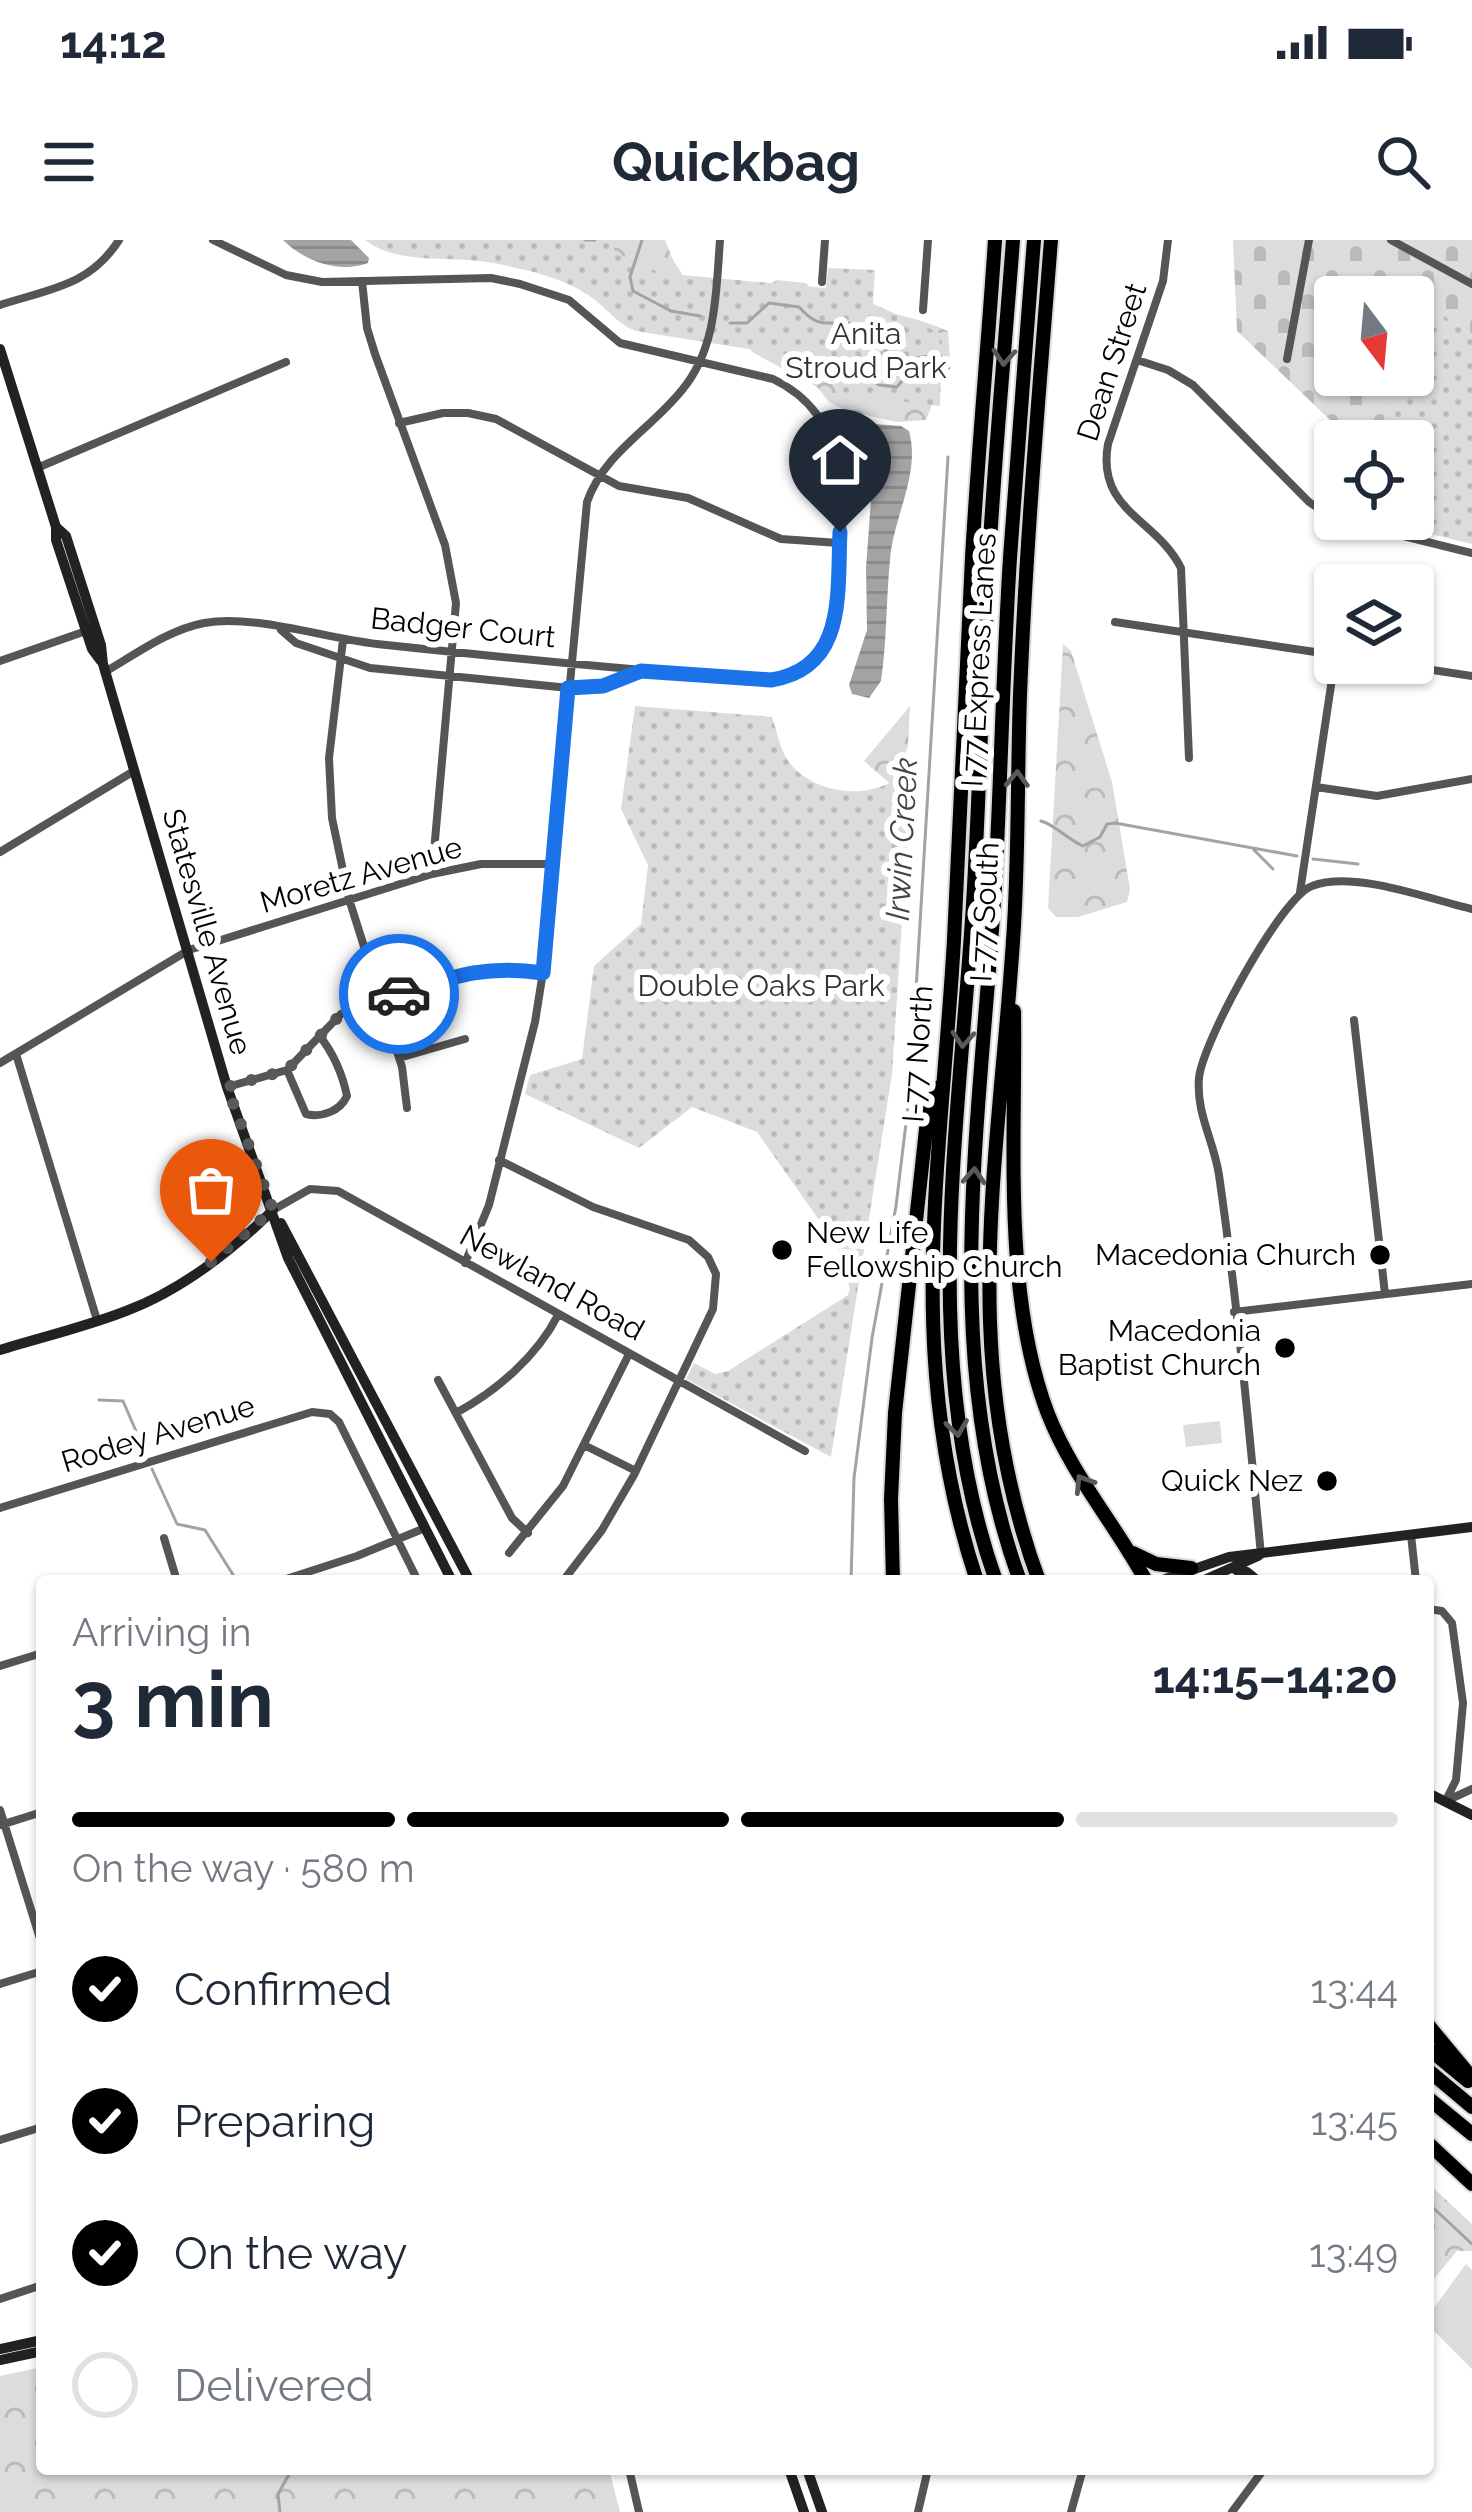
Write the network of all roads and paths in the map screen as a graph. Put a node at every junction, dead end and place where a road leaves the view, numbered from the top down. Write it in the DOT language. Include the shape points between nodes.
graph roads {
  1 [pos="119,240"];
  2 [pos="213,240"];
  3 [pos="720,240"];
  4 [pos="825,240"];
  5 [pos="928,240"];
  6 [pos="995,240"];
  7 [pos="1013,240"];
  8 [pos="1034,240"];
  9 [pos="1051,240"];
  10 [pos="1168,240"];
  11 [pos="1309,240"];
  12 [pos="1391,240"];
  13 [pos="362,281"];
  14 [pos="822,282"];
  15 [pos="1472,284"];
  16 [pos="0,305"];
  17 [pos="922,310"];
  18 [pos="0,349"];
  19 [pos="1287,359"];
  20 [pos="1137,360"];
  21 [pos="286,362"];
  22 [pos="700,362"];
  23 [pos="399,423"];
  24 [pos="38,468"];
  25 [pos="597,474"];
  26 [pos="1314,505"];
  27 [pos="56,527"];
  28 [pos="1420,540"];
  29 [pos="839,543"];
  30 [pos="1472,553"];
  31 [pos="1115,622"];
  32 [pos="280,629"];
  33 [pos="86,631"];
  34 [pos="1185,632"];
  35 [pos="343,640"];
  36 [pos="452,652"];
  37 [pos="1314,654"];
  38 [pos="0,661"];
  39 [pos="340,661"];
  40 [pos="571,663"];
  41 [pos="104,668"];
  42 [pos="1434,670"];
  43 [pos="641,671"];
  44 [pos="450,676"];
  45 [pos="1472,676"];
  46 [pos="1331,684"];
  47 [pos="568,688"];
  48 [pos="1189,758"];
  49 [pos="134,771"];
  50 [pos="1472,779"];
  51 [pos="1316,788"];
  52 [pos="0,851"];
  53 [pos="554,864"];
  54 [pos="432,874"];
  55 [pos="1300,892"];
  56 [pos="349,899"];
  57 [pos="1472,909"];
  58 [pos="1014,938"];
  59 [pos="190,950"];
  60 [pos="543,973"];
  61 [pos="381,1000"];
  62 [pos="1354,1020"];
  63 [pos="319,1035"];
  64 [pos="465,1039"];
  65 [pos="16,1054"];
  66 [pos="399,1058"];
  67 [pos="0,1064"];
  68 [pos="287,1070"];
  69 [pos="944,1077"];
  70 [pos="227,1087"];
  71 [pos="407,1108"];
  72 [pos="500,1160"];
  73 [pos="273,1210"];
  74 [pos="465,1263"];
  75 [pos="1472,1284"];
  76 [pos="1384,1294"];
  77 [pos="1234,1312"];
  78 [pos="558,1315"];
  79 [pos="97,1320"];
  80 [pos="0,1350"];
  81 [pos="629,1354"];
  82 [pos="438,1380"];
  83 [pos="679,1381"];
  84 [pos="456,1413"];
  85 [pos="584,1445"];
  86 [pos="805,1451"];
  87 [pos="636,1471"];
  88 [pos="0,1508"];
  89 [pos="426,1527"];
  90 [pos="1472,1527"];
  91 [pos="528,1533"];
  92 [pos="1410,1534"];
  93 [pos="164,1538"];
  94 [pos="398,1539"];
  95 [pos="1127,1549"];
  96 [pos="509,1553"];
  97 [pos="1261,1555"];
  98 [pos="1191,1568"];
  99 [pos="1232,1570"];
  100 [pos="176,1575"];
  101 [pos="297,1575"];
  102 [pos="415,1575"];
  103 [pos="449,1575"];
  104 [pos="467,1575"];
  105 [pos="568,1575"];
  106 [pos="893,1575"];
  107 [pos="975,1575"];
  108 [pos="993,1575"];
  109 [pos="1018,1575"];
  110 [pos="1037,1575"];
  111 [pos="1142,1575"];
  112 [pos="1174,1575"];
  113 [pos="1218,1575"];
  114 [pos="1252,1575"];
  115 [pos="1261,1575"];
  116 [pos="1415,1575"];
  117 [pos="1434,1610"];
  118 [pos="36,1655"];
  119 [pos="0,1666"];
  120 [pos="1472,1789"];
  121 [pos="1434,1796"];
  122 [pos="1444,1802"];
  123 [pos="0,1810"];
  124 [pos="36,1813"];
  125 [pos="1472,1815"];
  126 [pos="2,1824"];
  127 [pos="36,1927"];
  128 [pos="36,1973"];
  129 [pos="0,1984"];
  130 [pos="1434,2032"];
  131 [pos="1434,2052"];
  132 [pos="1434,2075"];
  133 [pos="1472,2081"];
  134 [pos="1434,2103"];
  135 [pos="1472,2107"];
  136 [pos="36,2129"];
  137 [pos="1472,2134"];
  138 [pos="0,2140"];
  139 [pos="1434,2149"];
  140 [pos="1472,2184"];
  141 [pos="36,2287"];
  142 [pos="0,2299"];
  143 [pos="36,2341"];
  144 [pos="0,2349"];
  145 [pos="36,2352"];
  146 [pos="0,2360"];
  147 [pos="630,2475"];
  148 [pos="791,2475"];
  149 [pos="809,2475"];
  150 [pos="927,2475"];
  151 [pos="1082,2475"];
  152 [pos="1260,2475"];
  153 [pos="639,2512"];
  154 [pos="804,2512"];
  155 [pos="822,2512"];
  156 [pos="918,2512"];
  157 [pos="1071,2512"];
  158 [pos="1232,2512"];
  1 -- 16 [label="street" via="86,276"];
  2 -- 13 [label="street" via="286,275"];
  3 -- 22 [label="street" via="712,326"];
  4 -- 14 [label="street"];
  5 -- 17 [label="street"];
  6 -- 69 [label="highway, I-77 North"];
  7 -- 108 [label="highway, I 77 Express Lanes, one-way" via="948,1291 961,1451"];
  109 -- 8 [label="highway, I 77 Express Lanes, one-way" via="979,1422 969,1259"];
  58 -- 9 [label="highway, I-77 South, one-way" via="1022,667"];
  10 -- 20 [label="street, Dean Street"];
  11 -- 19 [label="street"];
  12 -- 15 [label="street"];
  13 -- 22 [label="street" via="520,284 569,300 620,343"];
  13 -- 23 [label="street" via="367,328"];
  18 -- 24 [label="main road, Statesville Avenue"];
  20 -- 26 [label="street" via="1193,385"];
  20 -- 34 [label="street, Dean Street" via="1106,470 1119,501 1181,568"];
  21 -- 24 [label="street"];
  22 -- 25 [label="street"];
  22 -- 29 [label="street" via="773,379 820,415 843,476"];
  23 -- 25 [label="street" via="469,412"];
  23 -- 36 [label="street" via="452,574"];
  24 -- 27 [label="main road, Statesville Avenue"];
  25 -- 29 [label="street" via="636,491 688,498 781,539"];
  25 -- 40 [label="street" via="587,502"];
  27 -- 33 [label="main road, Statesville Avenue"];
  27 -- 41 [label="main road, Statesville Avenue" via="66,536"];
  28 -- 30 [label="street"];
  29 -- 43 [label="street, Badger Court" via="832,632 823,654 793,676"];
  31 -- 34 [label="street"];
  32 -- 35 [label="street, Badger Court"];
  32 -- 39 [label="street, Badger Court"];
  32 -- 41 [label="street, Badger Court" via="207,623"];
  33 -- 38 [label="street"];
  33 -- 41 [label="main road, Statesville Avenue"];
  34 -- 37 [label="street"];
  34 -- 48 [label="street, Dean Street"];
  35 -- 36 [label="street, Badger Court"];
  35 -- 39 [label="street"];
  36 -- 40 [label="street, Badger Court"];
  36 -- 44 [label="street"];
  39 -- 44 [label="street, Badger Court"];
  39 -- 56 [label="street" via="329,784"];
  40 -- 43 [label="street, Badger Court"];
  40 -- 47 [label="street"];
  41 -- 49 [label="main road, Statesville Avenue"];
  42 -- 45 [label="street"];
  43 -- 47 [label="street, Badger Court"];
  44 -- 47 [label="street, Badger Court"];
  44 -- 54 [label="street"];
  46 -- 51 [label="street"];
  47 -- 53 [label="street"];
  49 -- 52 [label="street"];
  49 -- 59 [label="main road, Statesville Avenue"];
  50 -- 51 [label="street" via="1377,796"];
  51 -- 55 [label="street"];
  53 -- 54 [label="street, Moretz Avenue"];
  53 -- 60 [label="street"];
  54 -- 56 [label="street, Moretz Avenue"];
  55 -- 57 [label="street" via="1359,882"];
  55 -- 77 [label="street" via="1238,987 1201,1065 1200,1112 1218,1166"];
  56 -- 59 [label="street, Moretz Avenue"];
  56 -- 61 [label="street"];
  95 -- 58 [label="highway, one-way" via="1056,1431 1023,1318"];
  58 -- 110 [label="highway, I-77 South" via="987,1319 1000,1444"];
  59 -- 65 [label="street, Moretz Avenue"];
  59 -- 70 [label="main road, Statesville Avenue"];
  60 -- 61 [label="street" via="476,970"];
  60 -- 72 [label="street"];
  61 -- 63 [label="street" via="341,1014"];
  61 -- 66 [label="street"];
  62 -- 76 [label="street"];
  63 -- 68 [label="street"];
  63 -- 68 [label="street" via="343,1076 341,1106 306,1114"];
  64 -- 66 [label="street"];
  65 -- 67 [label="street, Moretz Avenue"];
  65 -- 79 [label="street"];
  66 -- 71 [label="street"];
  68 -- 70 [label="street"];
  69 -- 106 [label="highway" via="928,1111 915,1214 895,1426"];
  69 -- 107 [label="highway, I-77 North" via="932,1349 944,1454"];
  70 -- 73 [label="main road, Statesville Avenue"];
  72 -- 74 [label="street"];
  72 -- 83 [label="street" via="593,1207 689,1240 708,1257 716,1297"];
  73 -- 74 [label="street, Newland Road" via="316,1187 338,1191"];
  73 -- 79 [label="main road" via="178,1284"];
  73 -- 89 [label="main road, Statesville Avenue" via="288,1258"];
  73 -- 104 [label="main road, Statesville Avenue"];
  74 -- 78 [label="street, Newland Road"];
  75 -- 76 [label="street"];
  76 -- 77 [label="street"];
  77 -- 97 [label="street"];
  78 -- 81 [label="street, Newland Road"];
  78 -- 84 [label="street" via="544,1344"];
  79 -- 80 [label="main road"];
  81 -- 83 [label="street, Newland Road"];
  81 -- 85 [label="street"];
  82 -- 84 [label="street"];
  83 -- 86 [label="street, Newland Road"];
  83 -- 87 [label="street"];
  84 -- 91 [label="street" via="512,1518"];
  85 -- 87 [label="street"];
  85 -- 91 [label="street"];
  87 -- 105 [label="street"];
  88 -- 94 [label="street, Rodey Avenue" via="312,1412 339,1422"];
  89 -- 94 [label="street"];
  89 -- 103 [label="main road, Statesville Avenue"];
  90 -- 92 [label="main road"];
  91 -- 96 [label="street"];
  92 -- 97 [label="main road"];
  92 -- 116 [label="street"];
  93 -- 100 [label="street"];
  94 -- 101 [label="street"];
  94 -- 102 [label="street"];
  95 -- 98 [label="highway" via="1156,1564"];
  95 -- 111 [label="highway"];
  97 -- 98 [label="main road"];
  97 -- 99 [label="main road"];
  97 -- 115 [label="main road"];
  98 -- 112 [label="main road"];
  99 -- 113 [label="main road"];
  99 -- 114 [label="main road"];
  117 -- 122 [label="street" via="1451,1622 1462,1703 1456,1780"];
  118 -- 119 [label="street"];
  120 -- 122 [label="street"];
  121 -- 122 [label="main road"];
  122 -- 125 [label="main road"];
  123 -- 126 [label="street"];
  124 -- 126 [label="street"];
  126 -- 127 [label="street"];
  128 -- 129 [label="street"];
  130 -- 133 [label="highway"];
  131 -- 133 [label="highway"];
  132 -- 135 [label="highway"];
  134 -- 137 [label="highway"];
  136 -- 138 [label="street"];
  139 -- 140 [label="highway"];
  141 -- 142 [label="street"];
  143 -- 144 [label="main road"];
  145 -- 146 [label="main road"];
  147 -- 153 [label="street"];
  148 -- 154 [label="main road"];
  149 -- 155 [label="main road"];
  150 -- 156 [label="street"];
  151 -- 157 [label="street"];
  152 -- 158 [label="street"];
}
